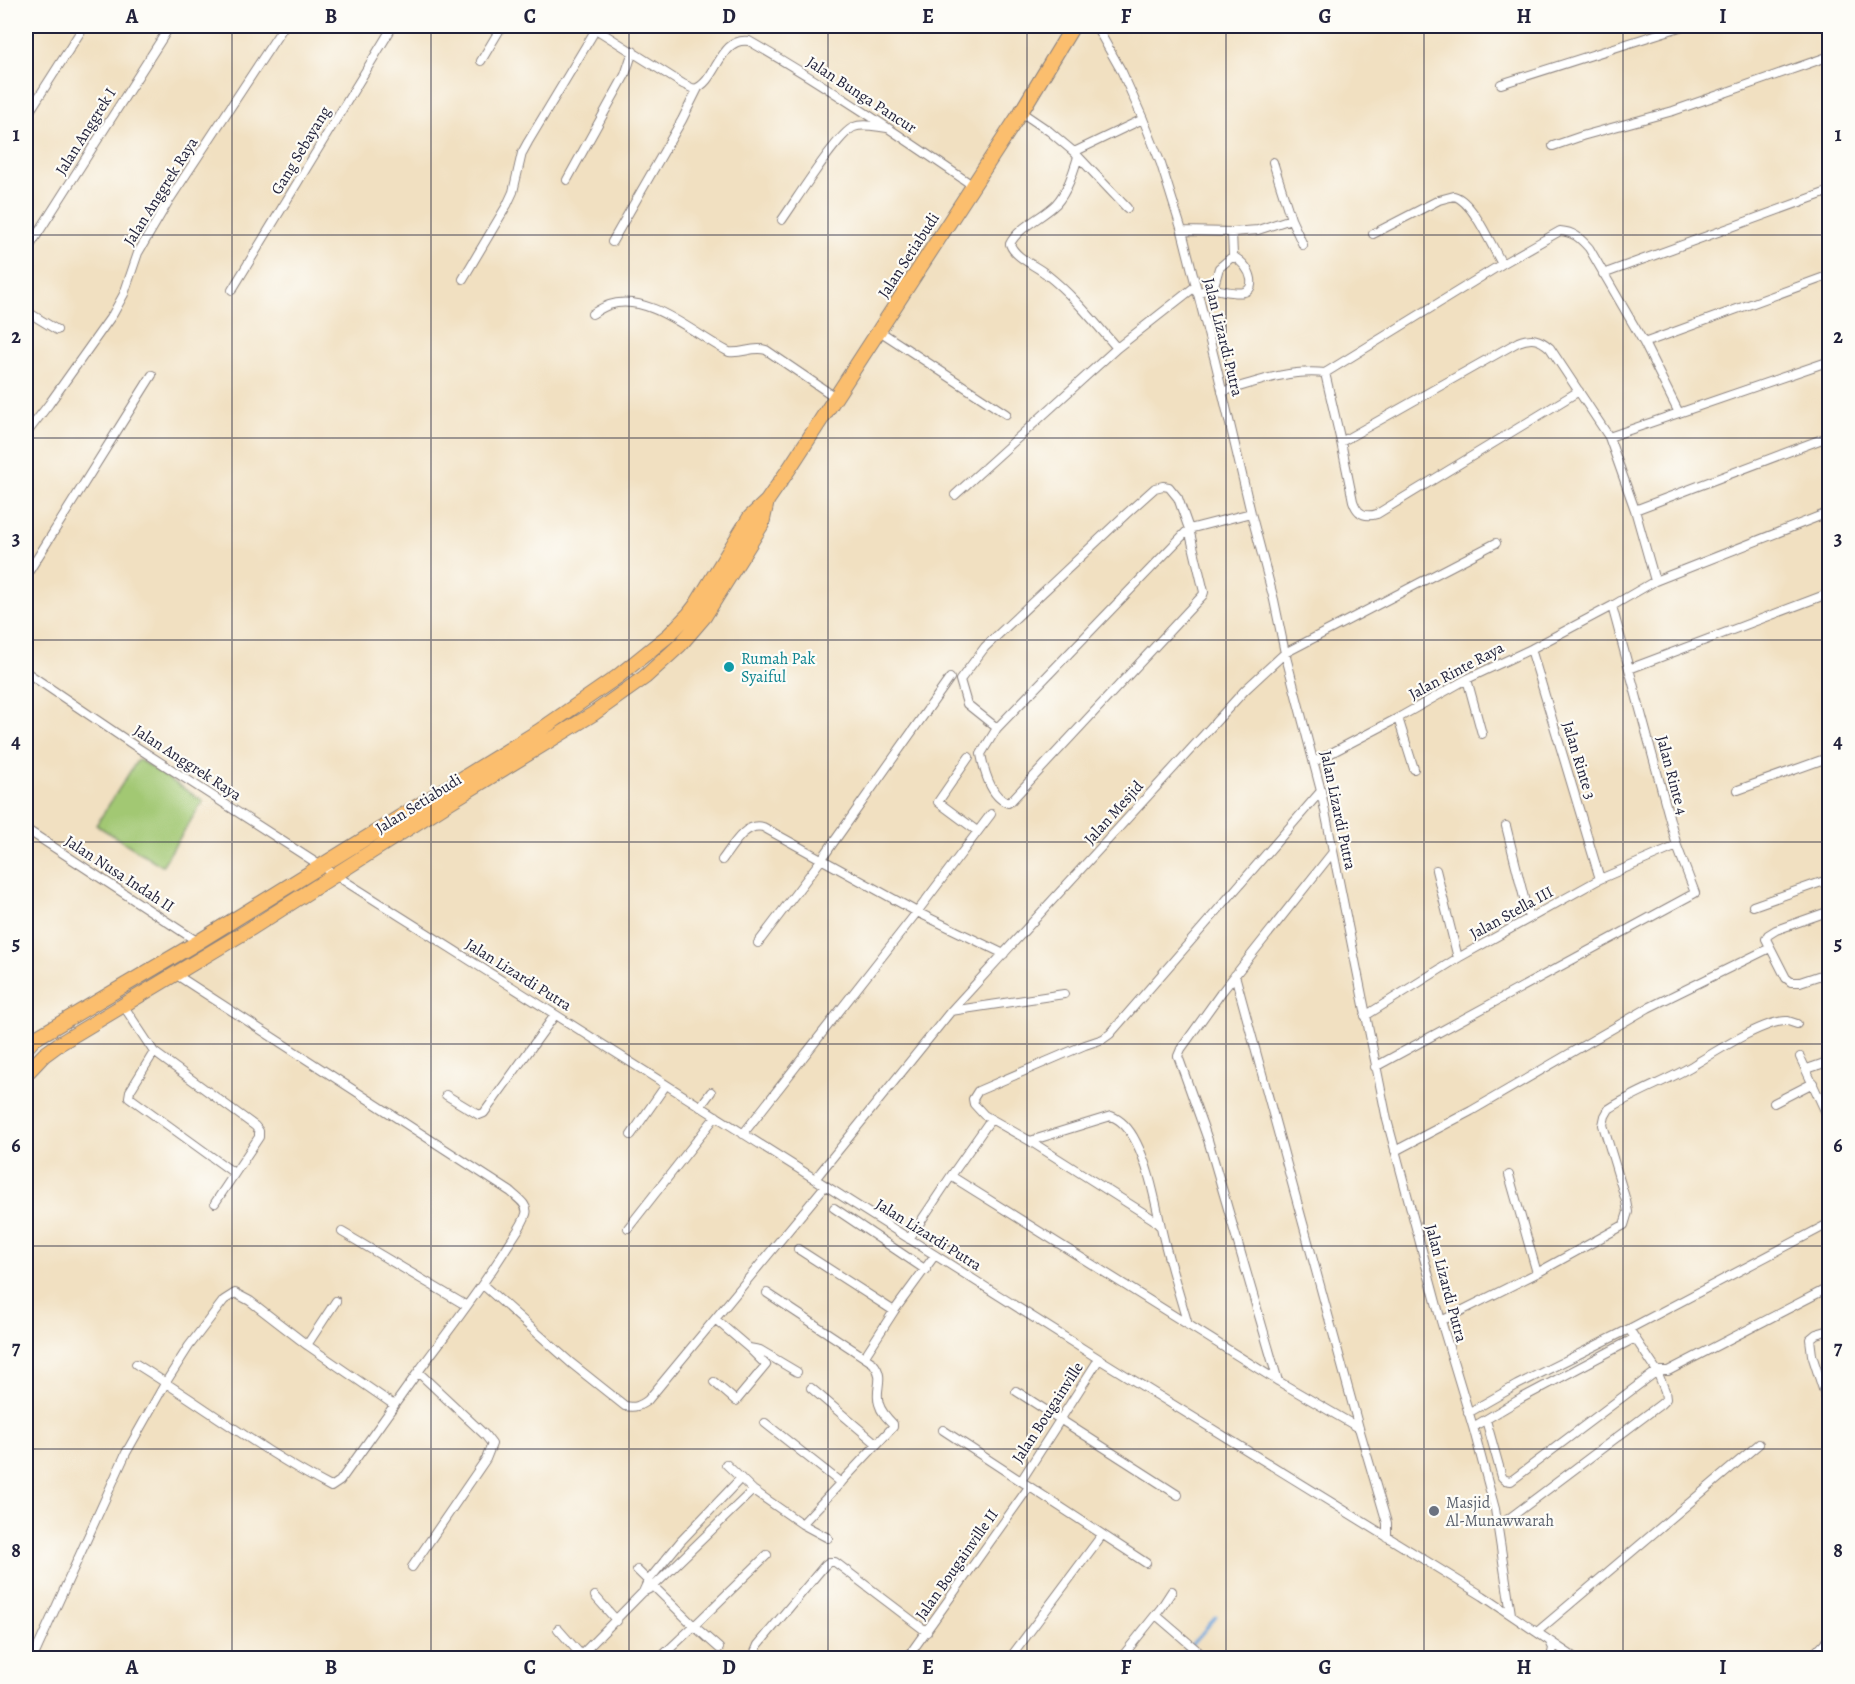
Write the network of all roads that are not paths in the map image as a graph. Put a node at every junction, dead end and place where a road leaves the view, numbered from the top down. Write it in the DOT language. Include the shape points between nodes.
graph roads {
  1 [pos="84,26"];
  2 [pos="170,26"];
  3 [pos="284,26"];
  4 [pos="393,26"];
  5 [pos="502,26"];
  6 [pos="1073,26"];
  7 [pos="1096,26"];
  8 [pos="1683,26"];
  9 [pos="594,27"];
  10 [pos="633,51"];
  11 [pos="1830,56"];
  12 [pos="482,61"];
  13 [pos="1501,84"];
  14 [pos="698,88"];
  15 [pos="26,95"];
  16 [pos="34,104"];
  17 [pos="1021,112"];
  18 [pos="26,117"];
  19 [pos="1143,119"];
  20 [pos="890,128"];
  21 [pos="1553,146"];
  22 [pos="1076,154"];
  23 [pos="1273,162"];
  24 [pos="567,180"];
  25 [pos="972,185"];
  26 [pos="1830,191"];
  27 [pos="1127,208"];
  28 [pos="1291,219"];
  29 [pos="782,220"];
  30 [pos="1182,231"];
  31 [pos="1232,232"];
  32 [pos="1373,234"];
  33 [pos="28,242"];
  34 [pos="612,242"];
  35 [pos="1303,245"];
  36 [pos="26,252"];
  37 [pos="1233,256"];
  38 [pos="1502,264"];
  39 [pos="1603,274"];
  40 [pos="1830,275"];
  41 [pos="463,279"];
  42 [pos="1197,289"];
  43 [pos="1213,289"];
  44 [pos="232,290"];
  45 [pos="26,311"];
  46 [pos="592,314"];
  47 [pos="57,330"];
  48 [pos="878,330"];
  49 [pos="1644,343"];
  50 [pos="1117,348"];
  51 [pos="1830,361"];
  52 [pos="1324,373"];
  53 [pos="152,375"];
  54 [pos="1579,391"];
  55 [pos="1222,392"];
  56 [pos="835,397"];
  57 [pos="1679,413"];
  58 [pos="1006,414"];
  59 [pos="26,434"];
  60 [pos="1830,436"];
  61 [pos="1609,437"];
  62 [pos="1341,442"];
  63 [pos="955,495"];
  64 [pos="767,501"];
  65 [pos="1635,510"];
  66 [pos="1830,512"];
  67 [pos="1251,513"];
  68 [pos="1190,529"];
  69 [pos="1496,543"];
  70 [pos="26,576"];
  71 [pos="1654,581"];
  72 [pos="1830,593"];
  73 [pos="1612,606"];
  74 [pos="1531,649"];
  75 [pos="1285,653"];
  76 [pos="1629,669"];
  77 [pos="26,672"];
  78 [pos="950,678"];
  79 [pos="1467,679"];
  80 [pos="1398,718"];
  81 [pos="997,728"];
  82 [pos="1482,734"];
  83 [pos="969,757"];
  84 [pos="1830,757"];
  85 [pos="1314,762"];
  86 [pos="1414,769"];
  87 [pos="1738,790"];
  88 [pos="1321,791"];
  89 [pos="991,814"];
  90 [pos="1506,826"];
  91 [pos="26,829"];
  92 [pos="977,831"];
  93 [pos="1677,846"];
  94 [pos="1333,852"];
  95 [pos="722,860"];
  96 [pos="821,860"];
  97 [pos="321,866"];
  98 [pos="1436,870"];
  99 [pos="335,875"];
  100 [pos="1600,879"];
  101 [pos="1830,879"];
  102 [pos="1753,906"];
  103 [pos="1830,911"];
  104 [pos="917,912"];
  105 [pos="1529,918"];
  106 [pos="198,942"];
  107 [pos="758,943"];
  108 [pos="1770,948"];
  109 [pos="1004,954"];
  110 [pos="1458,958"];
  111 [pos="1830,972"];
  112 [pos="176,974"];
  113 [pos="1235,975"];
  114 [pos="1064,994"];
  115 [pos="123,1005"];
  116 [pos="951,1011"];
  117 [pos="555,1015"];
  118 [pos="1365,1016"];
  119 [pos="1797,1024"];
  120 [pos="28,1040"];
  121 [pos="154,1052"];
  122 [pos="1800,1057"];
  123 [pos="1830,1061"];
  124 [pos="1375,1067"];
  125 [pos="1807,1070"];
  126 [pos="26,1074"];
  127 [pos="1814,1083"];
  128 [pos="666,1085"];
  129 [pos="711,1092"];
  130 [pos="446,1095"];
  131 [pos="1774,1102"];
  132 [pos="700,1107"];
  133 [pos="716,1116"];
  134 [pos="1830,1117"];
  135 [pos="991,1119"];
  136 [pos="743,1134"];
  137 [pos="631,1135"];
  138 [pos="1030,1141"];
  139 [pos="1395,1151"];
  140 [pos="234,1173"];
  141 [pos="1509,1175"];
  142 [pos="951,1176"];
  143 [pos="815,1179"];
  144 [pos="825,1186"];
  145 [pos="215,1203"];
  146 [pos="834,1208"];
  147 [pos="1830,1223"];
  148 [pos="1161,1227"];
  149 [pos="628,1228"];
  150 [pos="342,1232"];
  151 [pos="909,1239"];
  152 [pos="798,1249"];
  153 [pos="935,1256"];
  154 [pos="926,1270"];
  155 [pos="1537,1273"];
  156 [pos="483,1285"];
  157 [pos="1830,1287"];
  158 [pos="767,1293"];
  159 [pos="336,1301"];
  160 [pos="467,1306"];
  161 [pos="894,1311"];
  162 [pos="715,1319"];
  163 [pos="1441,1321"];
  164 [pos="1188,1325"];
  165 [pos="1629,1329"];
  166 [pos="1830,1330"];
  167 [pos="1635,1338"];
  168 [pos="307,1345"];
  169 [pos="749,1348"];
  170 [pos="865,1356"];
  171 [pos="1099,1359"];
  172 [pos="136,1364"];
  173 [pos="418,1372"];
  174 [pos="796,1372"];
  175 [pos="1659,1376"];
  176 [pos="166,1382"];
  177 [pos="714,1382"];
  178 [pos="1278,1382"];
  179 [pos="1517,1385"];
  180 [pos="811,1388"];
  181 [pos="1016,1391"];
  182 [pos="1522,1398"];
  183 [pos="394,1405"];
  184 [pos="1830,1410"];
  185 [pos="1468,1413"];
  186 [pos="1060,1419"];
  187 [pos="1485,1420"];
  188 [pos="765,1423"];
  189 [pos="1473,1427"];
  190 [pos="1359,1428"];
  191 [pos="943,1430"];
  192 [pos="877,1444"];
  193 [pos="1759,1444"];
  194 [pos="726,1464"];
  195 [pos="741,1478"];
  196 [pos="1021,1481"];
  197 [pos="841,1484"];
  198 [pos="1029,1487"];
  199 [pos="753,1490"];
  200 [pos="1178,1495"];
  201 [pos="802,1524"];
  202 [pos="1498,1524"];
  203 [pos="1102,1535"];
  204 [pos="1388,1537"];
  205 [pos="828,1538"];
  206 [pos="767,1555"];
  207 [pos="1146,1563"];
  208 [pos="412,1567"];
  209 [pos="637,1570"];
  210 [pos="651,1584"];
  211 [pos="1172,1591"];
  212 [pos="595,1596"];
  213 [pos="1511,1614"];
  214 [pos="1156,1615"];
  215 [pos="617,1621"];
  216 [pos="694,1626"];
  217 [pos="558,1629"];
  218 [pos="927,1632"];
  219 [pos="1537,1632"];
  220 [pos="1830,1637"];
  221 [pos="1550,1642"];
  222 [pos="719,1648"];
  223 [pos="580,1657"];
  224 [pos="33,1659"];
  225 [pos="660,1659"];
  226 [pos="755,1659"];
  227 [pos="907,1659"];
  228 [pos="1010,1659"];
  229 [pos="1121,1659"];
  230 [pos="1206,1659"];
  231 [pos="1551,1659"];
  232 [pos="1575,1659"];
  233 [pos="1810,1659"];
  1 -- 16 [label="street"];
  2 -- 33 [label="street, Jalan Anggrek I"];
  3 -- 59 [label="street, Jalan Anggrek Raya" via="168,202 138,253 113,314"];
  4 -- 44 [label="street, Gang Sebayang"];
  5 -- 12 [label="street"];
  6 -- 17 [label="main road, Jalan Setiabudi"];
  7 -- 19 [label="street, Jalan Lizardi Putra"];
  8 -- 13 [label="street"];
  9 -- 10 [label="street"];
  9 -- 41 [label="street" via="522,153 507,205"];
  10 -- 14 [label="street" via="683,84"];
  10 -- 24 [label="street" via="625,75"];
  11 -- 21 [label="street" via="1673,111"];
  14 -- 20 [label="street, Jalan Bunga Pancur" via="729,48 737,42 749,41"];
  14 -- 34 [label="street"];
  15 -- 16 [label="street"];
  16 -- 18 [label="street"];
  17 -- 22 [label="street"];
  17 -- 25 [label="main road, Jalan Setiabudi"];
  19 -- 22 [label="street"];
  19 -- 30 [label="street, Jalan Lizardi Putra"];
  20 -- 25 [label="street, Jalan Bunga Pancur"];
  20 -- 29 [label="street" via="857,126 849,130"];
  22 -- 27 [label="street"];
  22 -- 50 [label="street" via="1062,196 1014,236 1011,244 1015,252 1066,290"];
  23 -- 28 [label="street"];
  25 -- 48 [label="main road, Jalan Setiabudi"];
  26 -- 39 [label="street"];
  28 -- 31 [label="street" via="1258,230"];
  28 -- 35 [label="street"];
  30 -- 31 [label="street"];
  30 -- 42 [label="street, Jalan Lizardi Putra"];
  31 -- 37 [label="street"];
  32 -- 38 [label="street" via="1439,200 1460,197"];
  33 -- 36 [label="street, Jalan Anggrek I"];
  37 -- 43 [label="street" via="1219,268"];
  37 -- 43 [label="street" via="1251,276 1249,289 1239,294"];
  38 -- 39 [label="street" via="1560,231 1581,239"];
  38 -- 52 [label="street"];
  39 -- 49 [label="street"];
  40 -- 49 [label="street"];
  42 -- 43 [label="street"];
  42 -- 50 [label="street"];
  42 -- 55 [label="street, Jalan Lizardi Putra"];
  45 -- 47 [label="street"];
  46 -- 56 [label="street" via="619,303 651,307 729,352 766,350"];
  48 -- 56 [label="main road, Jalan Setiabudi"];
  48 -- 58 [label="street"];
  49 -- 57 [label="street"];
  50 -- 63 [label="street"];
  51 -- 57 [label="street"];
  52 -- 55 [label="street" via="1307,371 1269,377"];
  52 -- 62 [label="street"];
  53 -- 70 [label="street"];
  54 -- 61 [label="street"];
  54 -- 62 [label="street" via="1550,348 1542,341 1526,339"];
  54 -- 62 [label="street" via="1370,516 1356,509"];
  55 -- 67 [label="street, Jalan Lizardi Putra"];
  56 -- 64 [label="main road, Jalan Setiabudi"];
  57 -- 61 [label="street"];
  60 -- 65 [label="street"];
  61 -- 65 [label="street"];
  64 -- 97 [label="main road, Jalan Setiabudi" via="750,517 696,605 650,652 547,726"];
  64 -- 99 [label="main road, Jalan Setiabudi" via="762,524 704,617 645,677 593,714"];
  65 -- 71 [label="street"];
  66 -- 71 [label="street, Jalan Rinte Raya"];
  67 -- 68 [label="street"];
  67 -- 75 [label="street, Jalan Lizardi Putra"];
  68 -- 81 [label="street"];
  68 -- 81 [label="street" via="1174,491 1163,486 1155,488 985,647 960,680 967,704"];
  68 -- 81 [label="street" via="1203,595 1008,803 992,787 981,754"];
  69 -- 75 [label="street, Jalan Mesjid"];
  71 -- 73 [label="street, Jalan Rinte Raya"];
  72 -- 76 [label="street"];
  73 -- 74 [label="street, Jalan Rinte Raya"];
  73 -- 76 [label="street, Jalan Rinte 4"];
  74 -- 79 [label="street, Jalan Rinte Raya"];
  74 -- 100 [label="street, Jalan Rinte 3"];
  75 -- 85 [label="street, Jalan Lizardi Putra"];
  75 -- 109 [label="street, Jalan Mesjid" via="1245,690"];
  76 -- 93 [label="street, Jalan Rinte 4"];
  77 -- 97 [label="street, Jalan Anggrek Raya"];
  78 -- 96 [label="street"];
  79 -- 80 [label="street, Jalan Rinte Raya"];
  79 -- 82 [label="street"];
  80 -- 85 [label="street, Jalan Rinte Raya"];
  80 -- 86 [label="street"];
  83 -- 92 [label="street" via="938,802"];
  84 -- 87 [label="street"];
  85 -- 88 [label="street, Jalan Lizardi Putra"];
  88 -- 94 [label="street, Jalan Lizardi Putra"];
  88 -- 135 [label="street" via="1110,1034 978,1091 974,1104"];
  89 -- 92 [label="street"];
  90 -- 105 [label="street"];
  91 -- 106 [label="street, Jalan Nusa Indah II"];
  92 -- 104 [label="street"];
  93 -- 100 [label="street, Jalan Stella III"];
  93 -- 124 [label="street, Jalan Rinte 4" via="1695,892"];
  94 -- 113 [label="street"];
  94 -- 118 [label="street, Jalan Lizardi Putra"];
  95 -- 96 [label="street" via="747,830 757,825"];
  96 -- 104 [label="street"];
  96 -- 107 [label="street"];
  97 -- 99 [label="street, Jalan Anggrek Raya"];
  97 -- 106 [label="main road, Jalan Setiabudi"];
  98 -- 110 [label="street"];
  99 -- 112 [label="main road, Jalan Setiabudi"];
  99 -- 117 [label="street, Jalan Lizardi Putra"];
  100 -- 105 [label="street, Jalan Stella III"];
  101 -- 102 [label="street"];
  103 -- 108 [label="street" via="1768,934"];
  104 -- 109 [label="street"];
  104 -- 136 [label="street"];
  105 -- 110 [label="street, Jalan Stella III"];
  106 -- 120 [label="main road, Jalan Setiabudi"];
  108 -- 111 [label="street" via="1791,982"];
  108 -- 139 [label="street" via="1648,1008"];
  109 -- 116 [label="street, Jalan Mesjid"];
  110 -- 118 [label="street, Jalan Stella III"];
  112 -- 115 [label="main road, Jalan Setiabudi"];
  112 -- 156 [label="street" via="522,1202 526,1214"];
  113 -- 178 [label="street" via="1178,1056 1208,1140"];
  113 -- 190 [label="street"];
  114 -- 116 [label="street"];
  115 -- 121 [label="street"];
  115 -- 126 [label="main road, Jalan Setiabudi" via="59,1044"];
  116 -- 143 [label="street, Jalan Mesjid"];
  117 -- 128 [label="street, Jalan Lizardi Putra"];
  117 -- 130 [label="street" via="484,1113 479,1114"];
  118 -- 124 [label="street, Jalan Lizardi Putra"];
  119 -- 155 [label="street" via="1774,1024 1722,1047 1609,1109 1603,1125 1626,1201 1624,1225"];
  121 -- 140 [label="street" via="129,1097"];
  121 -- 140 [label="street" via="260,1131"];
  122 -- 125 [label="street"];
  123 -- 125 [label="street"];
  124 -- 139 [label="street, Jalan Lizardi Putra"];
  125 -- 127 [label="street"];
  127 -- 131 [label="street"];
  127 -- 134 [label="street"];
  128 -- 132 [label="street, Jalan Lizardi Putra"];
  128 -- 137 [label="street"];
  129 -- 132 [label="street"];
  132 -- 133 [label="street, Jalan Lizardi Putra"];
  133 -- 136 [label="street, Jalan Lizardi Putra"];
  133 -- 149 [label="street"];
  135 -- 138 [label="street"];
  135 -- 142 [label="street"];
  136 -- 143 [label="street, Jalan Lizardi Putra"];
  138 -- 148 [label="street"];
  138 -- 148 [label="street" via="1105,1117 1117,1118 1137,1143"];
  139 -- 163 [label="street, Jalan Lizardi Putra"];
  140 -- 145 [label="street"];
  141 -- 155 [label="street"];
  142 -- 151 [label="street"];
  142 -- 164 [label="street"];
  143 -- 144 [label="street, Jalan Lizardi Putra"];
  144 -- 151 [label="street, Jalan Lizardi Putra"];
  144 -- 162 [label="street"];
  146 -- 154 [label="street"];
  147 -- 165 [label="street"];
  148 -- 164 [label="street"];
  150 -- 160 [label="street"];
  151 -- 153 [label="street, Jalan Lizardi Putra"];
  152 -- 161 [label="street"];
  153 -- 154 [label="street"];
  153 -- 171 [label="street, Jalan Lizardi Putra"];
  154 -- 161 [label="street"];
  155 -- 163 [label="street"];
  156 -- 160 [label="street"];
  156 -- 162 [label="street" via="625,1406 640,1406 648,1400"];
  157 -- 175 [label="street"];
  158 -- 170 [label="street"];
  159 -- 168 [label="street"];
  160 -- 173 [label="street"];
  161 -- 170 [label="street"];
  162 -- 169 [label="street"];
  163 -- 185 [label="street, Jalan Lizardi Putra"];
  164 -- 178 [label="street"];
  165 -- 167 [label="street"];
  165 -- 179 [label="street"];
  166 -- 184 [label="street" via="1810,1339"];
  167 -- 175 [label="street"];
  167 -- 182 [label="street"];
  168 -- 176 [label="street" via="235,1293 224,1300"];
  168 -- 183 [label="street"];
  169 -- 174 [label="street" via="760,1350"];
  169 -- 177 [label="street" via="766,1365 736,1401"];
  170 -- 192 [label="street" via="879,1369 879,1407 893,1426"];
  171 -- 186 [label="street, Jalan Bougainville"];
  171 -- 204 [label="street, Jalan Lizardi Putra"];
  172 -- 176 [label="street"];
  173 -- 183 [label="street"];
  173 -- 208 [label="street" via="492,1444 486,1459"];
  175 -- 187 [label="street" via="1511,1481 1502,1477"];
  175 -- 202 [label="street" via="1666,1399 1661,1404"];
  176 -- 183 [label="street" via="225,1424 331,1486 340,1481"];
  176 -- 224 [label="street" via="106,1494"];
  178 -- 190 [label="street"];
  179 -- 182 [label="street"];
  179 -- 185 [label="street"];
  180 -- 192 [label="street"];
  181 -- 186 [label="street"];
  182 -- 187 [label="street"];
  185 -- 189 [label="street, Jalan Lizardi Putra"];
  186 -- 196 [label="street, Jalan Bougainville"];
  186 -- 200 [label="street"];
  187 -- 189 [label="street"];
  188 -- 197 [label="street"];
  189 -- 202 [label="street, Jalan Lizardi Putra"];
  190 -- 204 [label="street"];
  191 -- 196 [label="street"];
  192 -- 197 [label="street"];
  193 -- 219 [label="street"];
  194 -- 195 [label="street"];
  195 -- 199 [label="street"];
  195 -- 210 [label="street" via="681,1541"];
  196 -- 198 [label="street"];
  197 -- 201 [label="street"];
  198 -- 203 [label="street"];
  198 -- 218 [label="street, Jalan Bougainville II"];
  199 -- 201 [label="street"];
  199 -- 210 [label="street"];
  201 -- 205 [label="street"];
  202 -- 213 [label="street, Jalan Lizardi Putra"];
  203 -- 207 [label="street"];
  203 -- 228 [label="street"];
  204 -- 213 [label="street, Jalan Lizardi Putra"];
  206 -- 216 [label="street"];
  209 -- 210 [label="street"];
  210 -- 215 [label="street"];
  210 -- 216 [label="street"];
  211 -- 214 [label="street"];
  212 -- 215 [label="street"];
  213 -- 219 [label="street, Jalan Lizardi Putra"];
  214 -- 229 [label="street"];
  214 -- 230 [label="street"];
  215 -- 223 [label="street"];
  216 -- 222 [label="street"];
  216 -- 225 [label="street"];
  217 -- 223 [label="street"];
  218 -- 226 [label="street" via="835,1562 829,1562 758,1645"];
  218 -- 227 [label="street, Jalan Bougainville II"];
  219 -- 221 [label="street, Jalan Lizardi Putra"];
  220 -- 233 [label="street"];
  221 -- 231 [label="street" via="1554,1648"];
  221 -- 232 [label="street, Jalan Lizardi Putra"];
}
